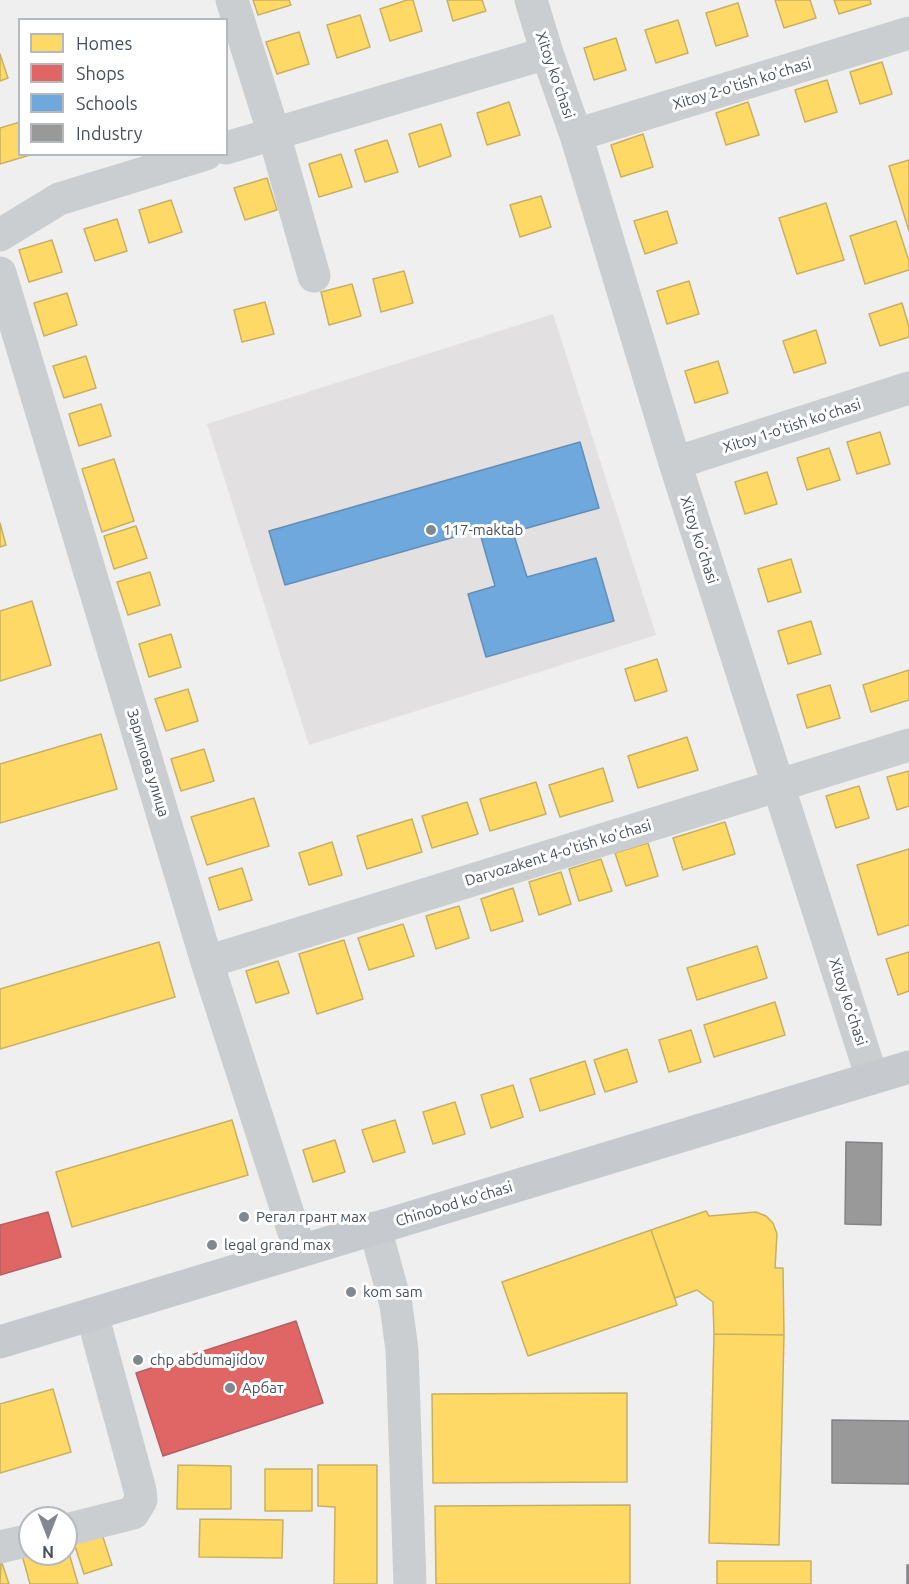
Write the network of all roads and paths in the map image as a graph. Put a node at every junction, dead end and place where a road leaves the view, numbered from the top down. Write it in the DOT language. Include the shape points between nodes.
graph roads {
  1 [pos="232,0"];
  2 [pos="531,0"];
  3 [pos="909,33"];
  4 [pos="547,53"];
  5 [pos="274,134"];
  6 [pos="576,135"];
  7 [pos="228,147"];
  8 [pos="199,156"];
  9 [pos="0,235"];
  10 [pos="0,273"];
  11 [pos="314,276"];
  12 [pos="909,388"];
  13 [pos="675,463"];
  14 [pos="909,745"];
  15 [pos="778,785"];
  16 [pos="207,962"];
  17 [pos="909,1067"];
  18 [pos="872,1078"];
  19 [pos="375,1228"];
  20 [pos="300,1251"];
  21 [pos="92,1314"];
  22 [pos="0,1342"];
  23 [pos="78,1527"];
  24 [pos="18,1543"];
  25 [pos="0,1547"];
  26 [pos="410,1584"];
  1 -- 5 [label="street"];
  2 -- 4 [label="street, Xitoy ko'chasi"];
  3 -- 6 [label="street, Xitoy 2-o'tish ko'chasi"];
  4 -- 5 [label="street"];
  4 -- 6 [label="street, Xitoy ko'chasi"];
  5 -- 7 [label="street"];
  5 -- 11 [label="street"];
  6 -- 13 [label="street, Xitoy ko'chasi"];
  8 -- 9 [label="street" via="59,199"];
  10 -- 16 [label="street, Зарипова улица"];
  12 -- 13 [label="street, Xitoy 1-o'tish ko'chasi"];
  13 -- 15 [label="street, Xitoy ko'chasi"];
  14 -- 15 [label="street, Darvozakent 4-o'tish ko'chasi"];
  15 -- 16 [label="street, Darvozakent 4-o'tish ko'chasi"];
  15 -- 18 [label="street, Xitoy ko'chasi"];
  16 -- 20 [label="street, Зарипова улица"];
  17 -- 18 [label="main road, Chinobod ko'chasi"];
  18 -- 19 [label="main road, Chinobod ko'chasi"];
  19 -- 20 [label="main road, Chinobod ko'chasi"];
  19 -- 26 [label="street" via="396,1305 402,1350"];
  20 -- 21 [label="main road, Chinobod ko'chasi"];
  21 -- 22 [label="main road, Chinobod ko'chasi"];
  21 -- 23 [label="street" via="141,1500 133,1513"];
  24 -- 25 [label="street"];
}
